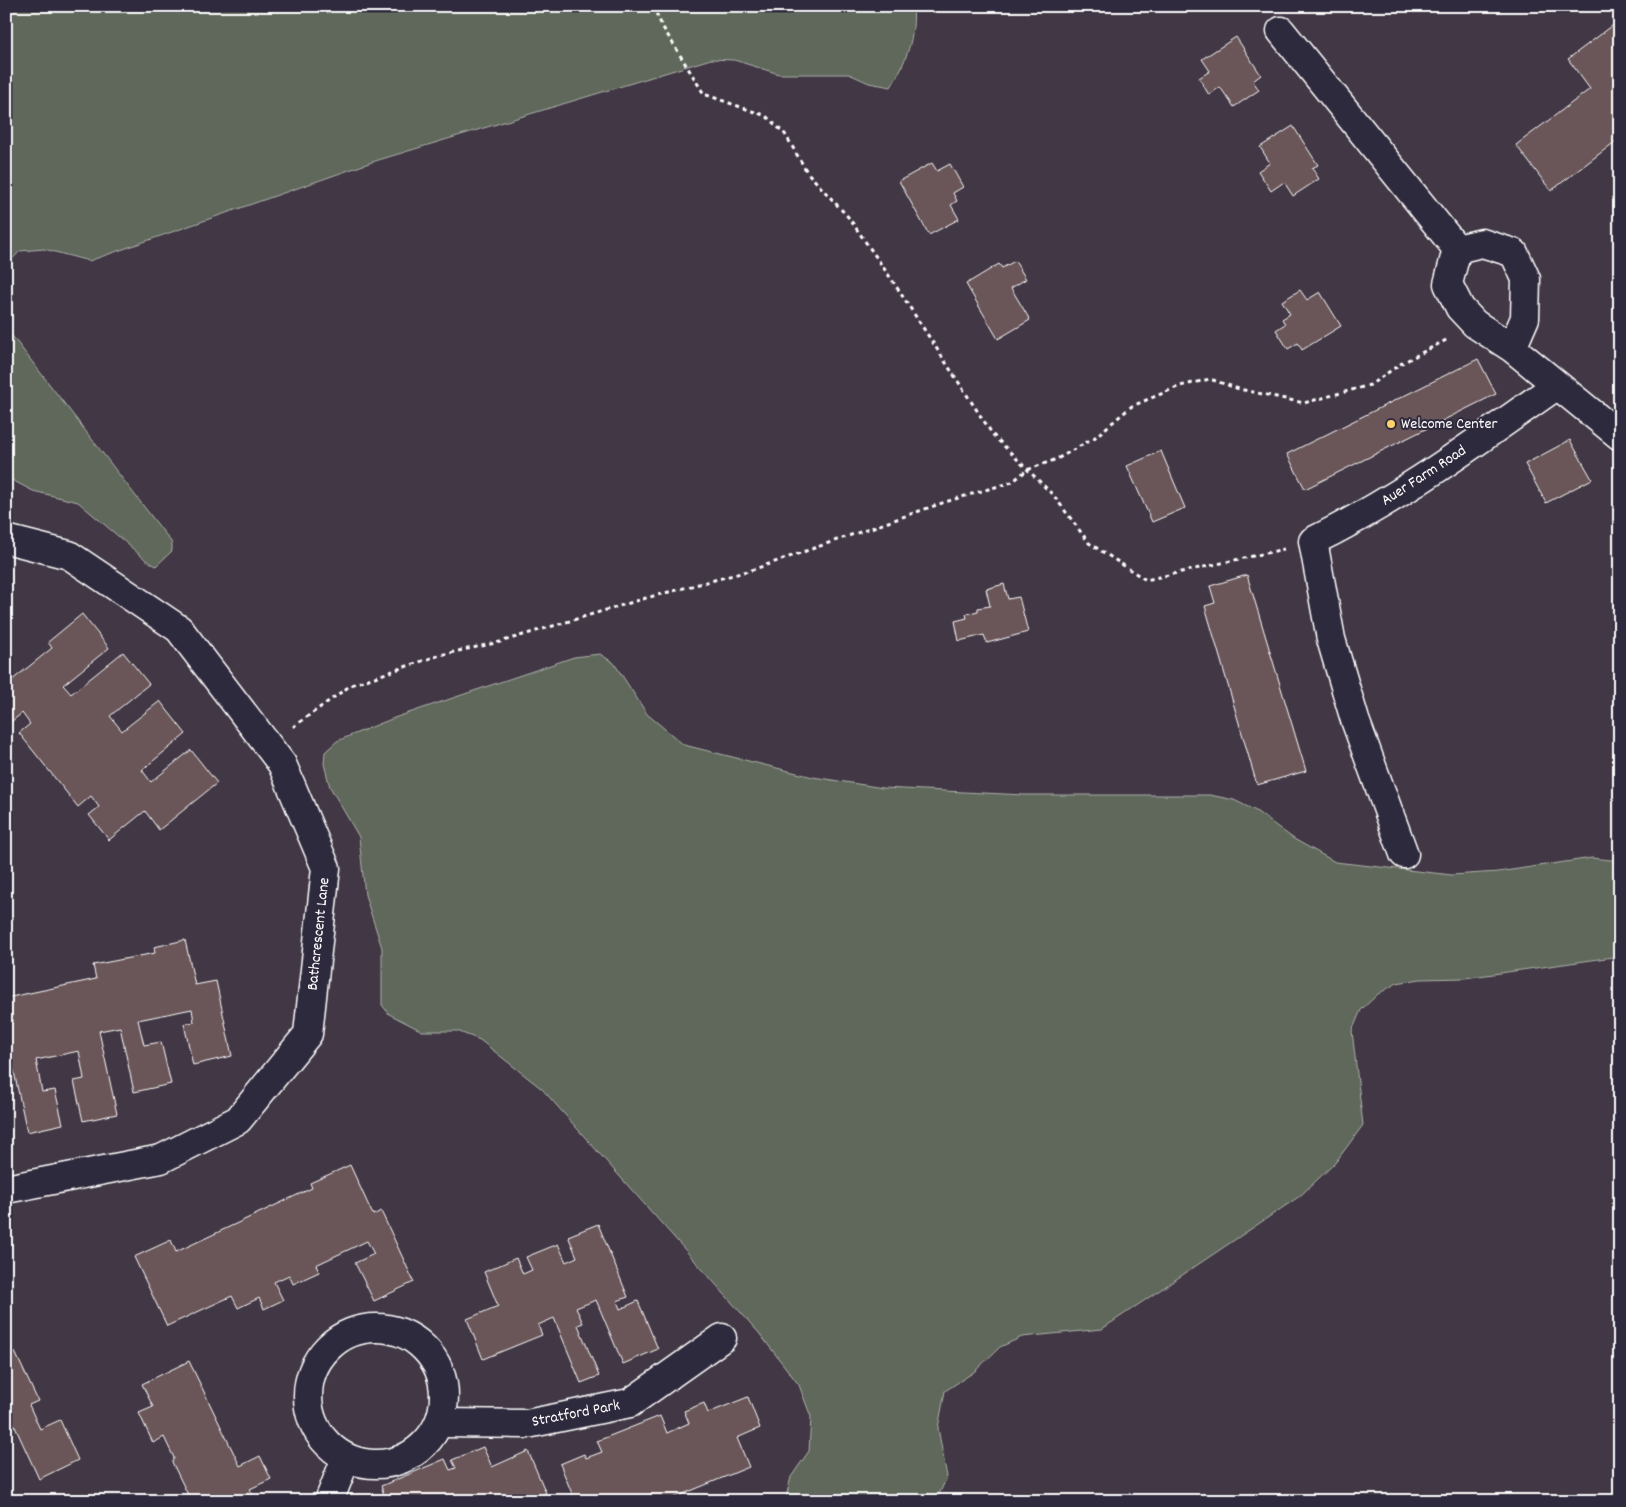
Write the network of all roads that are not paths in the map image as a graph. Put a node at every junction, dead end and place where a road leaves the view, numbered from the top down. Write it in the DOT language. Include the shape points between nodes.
graph roads {
  1 [pos="1281,30"];
  2 [pos="1457,249"];
  3 [pos="1512,348"];
  4 [pos="1556,386"];
  5 [pos="1620,436"];
  6 [pos="6,539"];
  7 [pos="1404,854"];
  8 [pos="6,1189"];
  9 [pos="722,1338"];
  10 [pos="440,1423"];
  11 [pos="346,1458"];
  12 [pos="329,1501"];
  1 -- 2 [label="street"];
  2 -- 3 [label="street" via="1448,284 1460,308 1475,324"];
  2 -- 3 [label="street" via="1482,243 1514,253 1526,279 1525,318"];
  3 -- 4 [label="street"];
  4 -- 5 [label="street"];
  4 -- 7 [label="street, Auer Farm Road" via="1410,488 1313,541 1331,639 1349,702"];
  6 -- 8 [label="street, Bathcrescent Lane" via="69,555 178,629 282,764 326,868 308,1034 238,1120 161,1159"];
  9 -- 10 [label="street, Stratford Park" via="630,1403 527,1424"];
  10 -- 11 [label="street" via="428,1442 410,1456 390,1463 367,1464"];
  10 -- 11 [label="street" via="445,1401 443,1379 434,1358 419,1342 400,1331 377,1327 354,1330 334,1341 318,1358 309,1380 308,1403 314,1425 327,1444"];
  11 -- 12 [label="street"];
}
